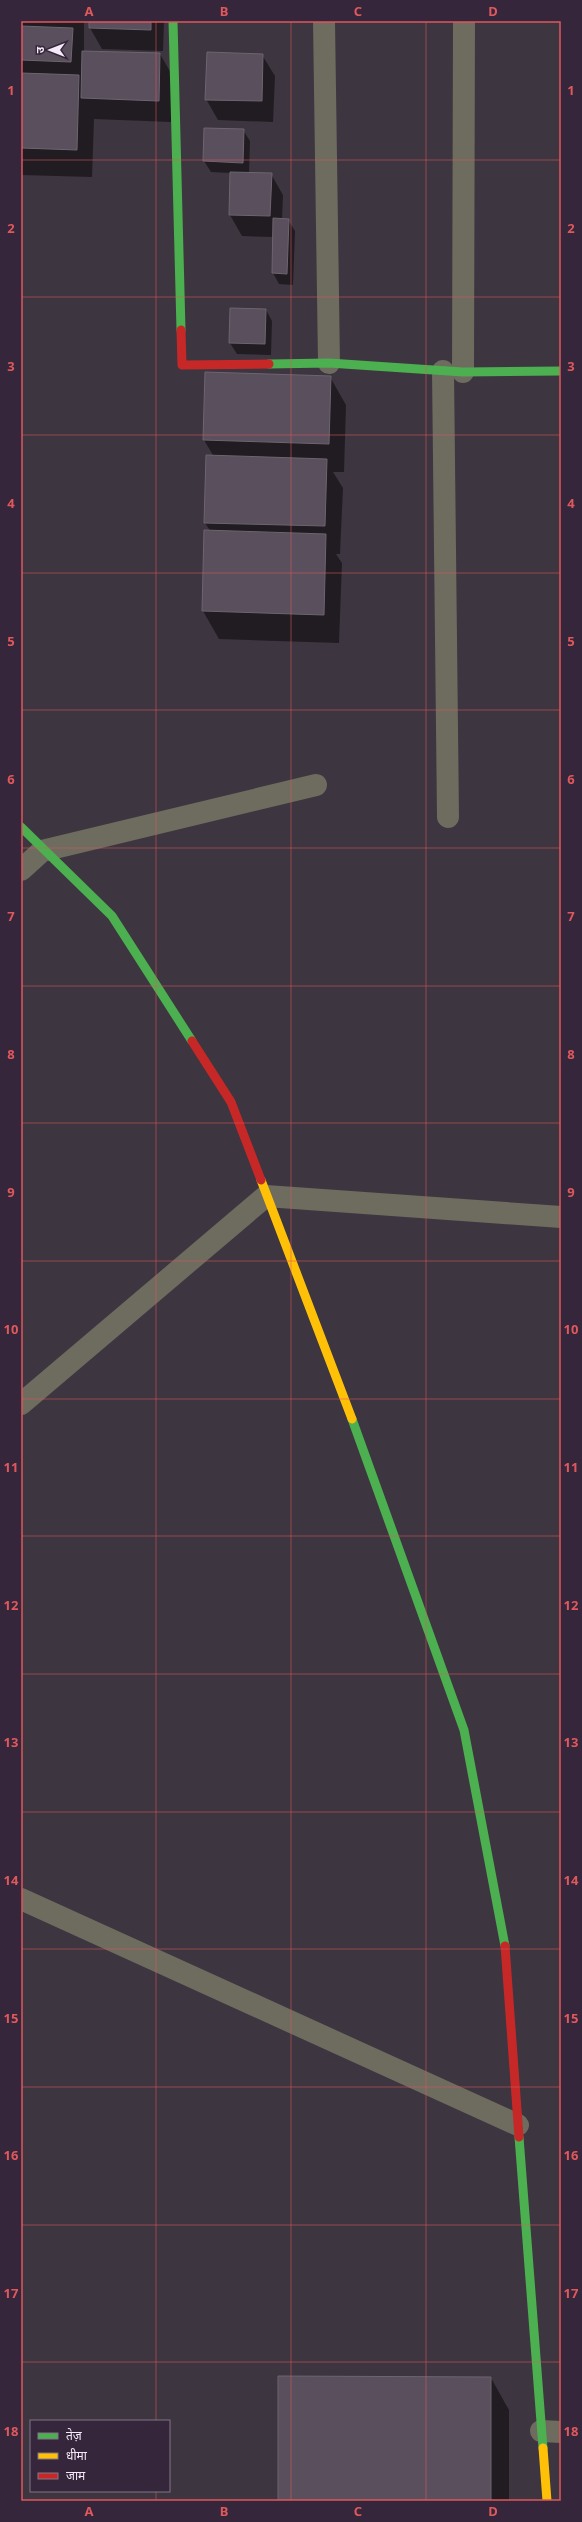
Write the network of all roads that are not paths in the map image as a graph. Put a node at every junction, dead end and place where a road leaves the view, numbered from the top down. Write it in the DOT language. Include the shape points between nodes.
graph roads {
  1 [pos="172,21"];
  2 [pos="324,21"];
  3 [pos="464,21"];
  4 [pos="330,363"];
  5 [pos="561,371"];
  6 [pos="453,372"];
  7 [pos="316,786"];
  8 [pos="448,818"];
  9 [pos="21,827"];
  10 [pos="42,851"];
  11 [pos="21,870"];
  12 [pos="266,1196"];
  13 [pos="561,1217"];
  14 [pos="21,1404"];
  15 [pos="21,1898"];
  16 [pos="518,2125"];
  17 [pos="551,2431"];
  18 [pos="547,2501"];
  1 -- 4 [label="street" via="182,364"];
  2 -- 4 [label="street"];
  3 -- 6 [label="street"];
  4 -- 6 [label="street"];
  5 -- 6 [label="street"];
  6 -- 8 [label="street"];
  7 -- 10 [label="street"];
  9 -- 10 [label="street"];
  10 -- 11 [label="street"];
  10 -- 12 [label="street" via="112,916 231,1102"];
  12 -- 13 [label="street"];
  12 -- 14 [label="street"];
  12 -- 16 [label="street" via="374,1476 464,1730 504,1934"];
  15 -- 16 [label="street"];
  16 -- 17 [label="street"];
  17 -- 18 [label="street"];
}
